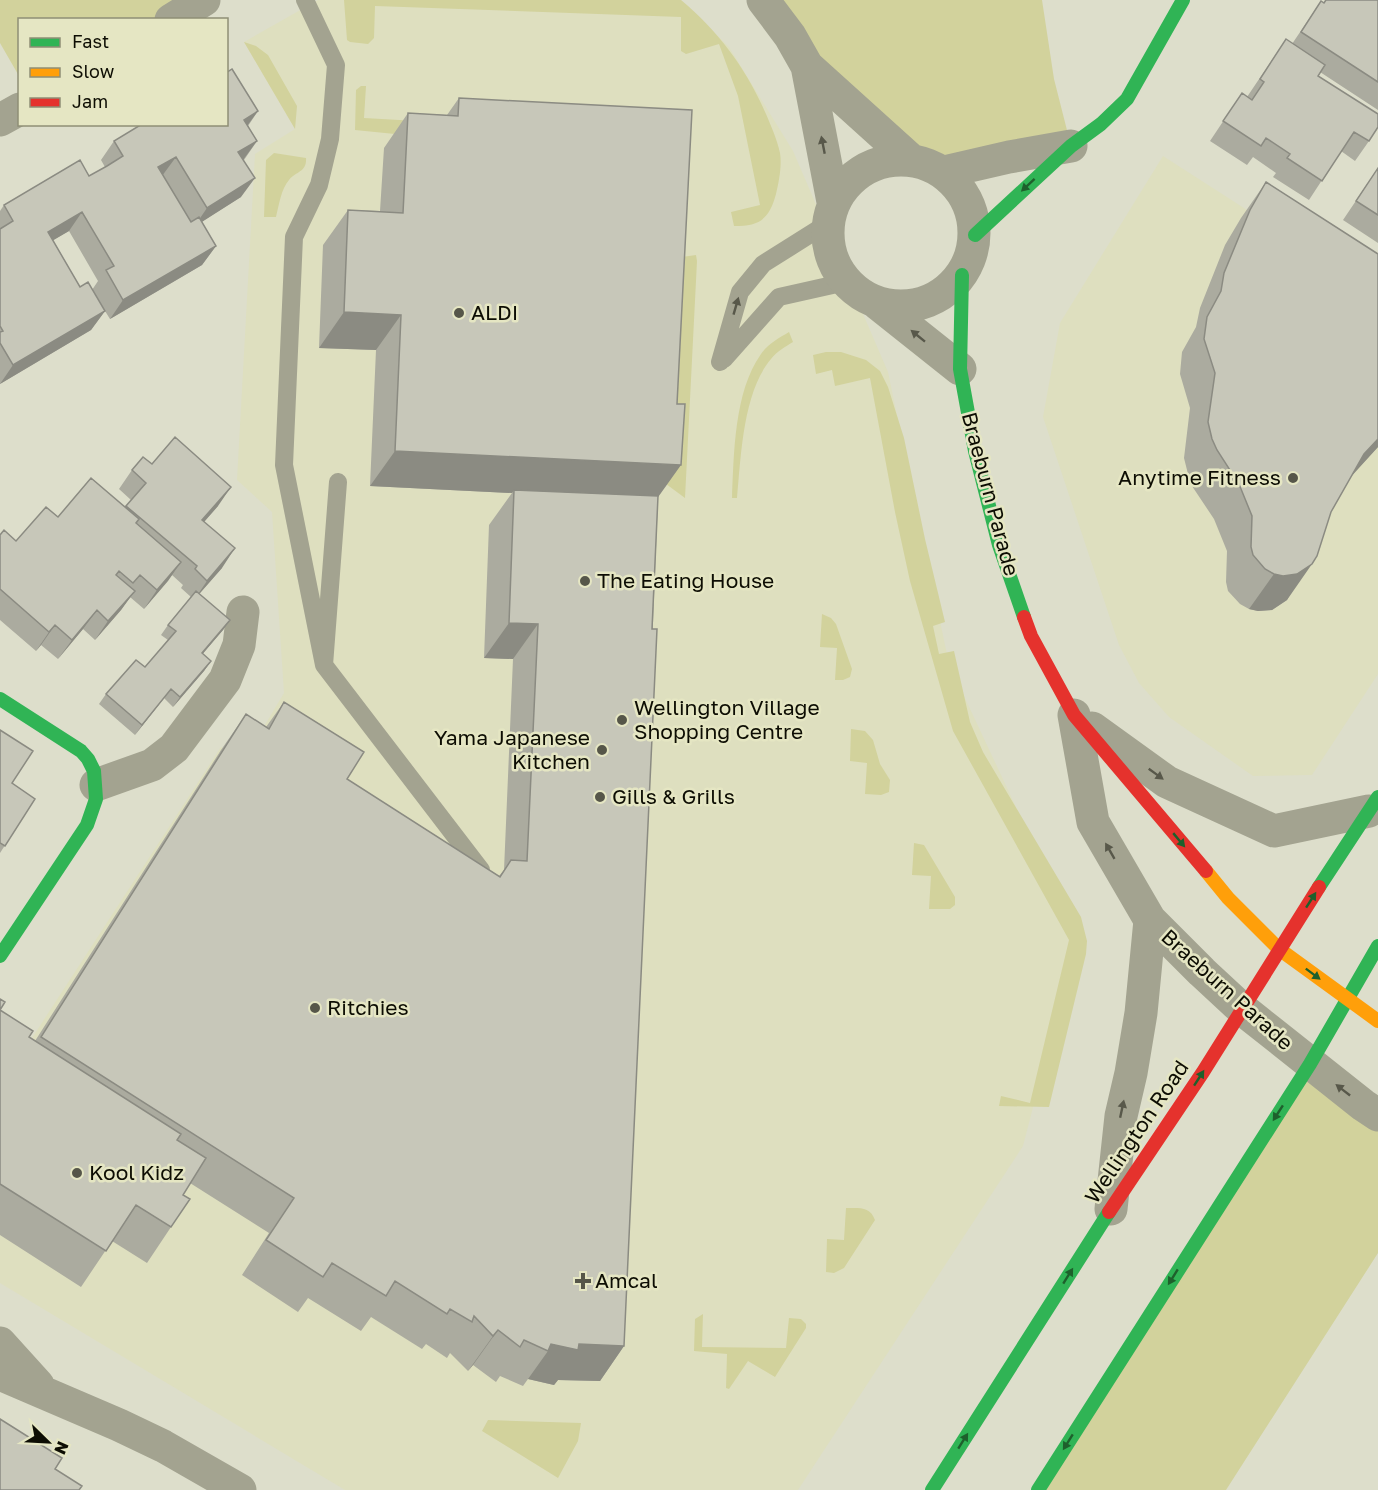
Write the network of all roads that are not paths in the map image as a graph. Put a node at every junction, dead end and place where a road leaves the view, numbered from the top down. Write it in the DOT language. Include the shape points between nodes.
graph roads {
  1 [pos="204,0"];
  2 [pos="305,0"];
  3 [pos="763,0"];
  4 [pos="1183,0"];
  5 [pos="174,18"];
  6 [pos="807,66"];
  7 [pos="18,110"];
  8 [pos="0,120"];
  9 [pos="1071,146"];
  10 [pos="910,159"];
  11 [pos="944,172"];
  12 [pos="830,212"];
  13 [pos="975,235"];
  14 [pos="962,275"];
  15 [pos="846,282"];
  16 [pos="877,303"];
  17 [pos="960,369"];
  18 [pos="338,482"];
  19 [pos="243,612"];
  20 [pos="324,665"];
  21 [pos="0,699"];
  22 [pos="1074,715"];
  23 [pos="96,785"];
  24 [pos="1374,804"];
  25 [pos="481,870"];
  26 [pos="1150,920"];
  27 [pos="1378,946"];
  28 [pos="1280,949"];
  29 [pos="0,956"];
  30 [pos="1347,1000"];
  31 [pos="1242,1009"];
  32 [pos="1378,1021"];
  33 [pos="1310,1064"];
  34 [pos="1378,1115"];
  35 [pos="1111,1209"];
  36 [pos="0,1343"];
  37 [pos="0,1374"];
  38 [pos="44,1391"];
  39 [pos="240,1490"];
  40 [pos="932,1490"];
  41 [pos="1038,1490"];
  1 -- 5 [label="street"];
  2 -- 20 [label="lane" via="336,65 330,139 319,185 294,237 284,465"];
  3 -- 6 [label="street"];
  4 -- 9 [label="street" via="1127,99"];
  6 -- 10 [label="street"];
  12 -- 6 [label="street, one-way"];
  7 -- 8 [label="street"];
  9 -- 11 [label="street"];
  9 -- 13 [label="street, one-way"];
  10 -- 11 [label="street"];
  10 -- 12 [label="street" via="886,160 865,168 847,183"];
  11 -- 13 [label="street" via="961,190 972,211"];
  12 -- 15 [label="street" via="828,244 834,264"];
  15 -- 12 [label="lane, one-way" via="779,297 720,362 740,292 763,264"];
  13 -- 14 [label="street"];
  14 -- 16 [label="street" via="946,292 924,303 901,307"];
  14 -- 17 [label="street, Braeburn Parade"];
  15 -- 16 [label="street"];
  17 -- 16 [label="street, one-way"];
  17 -- 22 [label="street, Braeburn Parade" via="975,451 999,544 1031,636"];
  18 -- 20 [label="lane"];
  19 -- 23 [label="street" via="239,645 225,680 174,748 152,765"];
  20 -- 25 [label="lane"];
  21 -- 23 [label="street" via="81,751 88,759"];
  22 -- 24 [label="street, one-way" via="1167,782 1274,831"];
  26 -- 22 [label="street, Braeburn Parade, one-way" via="1093,822"];
  22 -- 28 [label="street, Braeburn Parade, one-way" via="1228,898"];
  23 -- 29 [label="street" via="96,799 87,825"];
  28 -- 24 [label="street, Wellington Road, one-way"];
  26 -- 31 [label="street, Braeburn Parade"];
  35 -- 26 [label="street, one-way" via="1120,1116 1141,1013"];
  27 -- 30 [label="street"];
  28 -- 30 [label="street, Braeburn Parade, one-way"];
  28 -- 31 [label="street, Wellington Road"];
  30 -- 32 [label="street, Braeburn Parade"];
  30 -- 33 [label="street"];
  31 -- 33 [label="street, Braeburn Parade"];
  35 -- 31 [label="street, Wellington Road, one-way"];
  34 -- 33 [label="street, Braeburn Parade, one-way"];
  33 -- 41 [label="street, one-way"];
  40 -- 35 [label="street, Wellington Road, one-way"];
  36 -- 38 [label="street"];
  37 -- 38 [label="street"];
  38 -- 39 [label="street" via="163,1446"];
}
